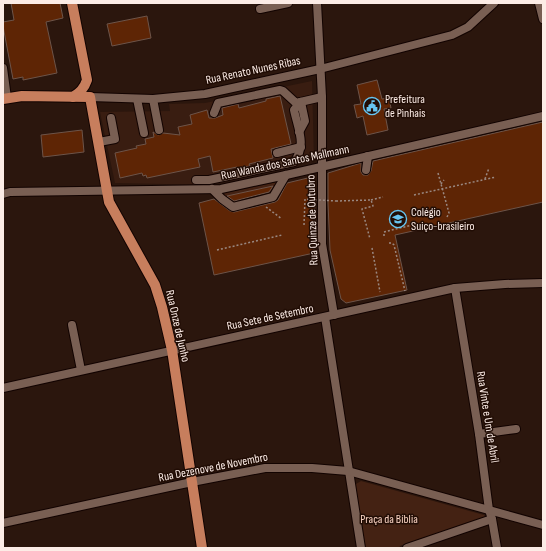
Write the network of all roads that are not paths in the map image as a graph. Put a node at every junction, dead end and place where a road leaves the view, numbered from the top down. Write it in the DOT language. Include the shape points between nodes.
graph roads {
  1 [pos="72,3"];
  2 [pos="288,3"];
  3 [pos="317,3"];
  4 [pos="494,3"];
  5 [pos="539,3"];
  6 [pos="260,9"];
  7 [pos="543,19"];
  8 [pos="3,68"];
  9 [pos="320,69"];
  10 [pos="72,97"];
  11 [pos="90,97"];
  12 [pos="322,97"];
  13 [pos="5,98"];
  14 [pos="136,99"];
  15 [pos="153,99"];
  16 [pos="301,102"];
  17 [pos="214,113"];
  18 [pos="543,116"];
  19 [pos="111,118"];
  20 [pos="159,130"];
  21 [pos="144,133"];
  22 [pos="99,142"];
  23 [pos="301,147"];
  24 [pos="278,152"];
  25 [pos="368,156"];
  26 [pos="322,166"];
  27 [pos="366,170"];
  28 [pos="286,175"];
  29 [pos="196,180"];
  30 [pos="212,189"];
  31 [pos="108,190"];
  32 [pos="3,194"];
  33 [pos="543,283"];
  34 [pos="455,288"];
  35 [pos="334,315"];
  36 [pos="325,317"];
  37 [pos="72,324"];
  38 [pos="172,350"];
  39 [pos="81,370"];
  40 [pos="3,388"];
  41 [pos="516,429"];
  42 [pos="479,434"];
  43 [pos="348,471"];
  44 [pos="192,482"];
  45 [pos="489,510"];
  46 [pos="492,519"];
  47 [pos="3,523"];
  48 [pos="543,525"];
  49 [pos="202,548"];
  50 [pos="360,548"];
  51 [pos="407,548"];
  52 [pos="497,548"];
  1 -- 10 [label="main road" via="87,80 80,92"];
  2 -- 6 [label="street"];
  3 -- 9 [label="street, Rua Quinze de Outubro"];
  4 -- 9 [label="street, Rua Renato Nunes Ribas" via="468,27 452,35"];
  5 -- 7 [label="street"];
  8 -- 13 [label="street"];
  9 -- 12 [label="street, Rua Quinze de Outubro"];
  9 -- 15 [label="street, Rua Renato Nunes Ribas" via="205,94"];
  10 -- 11 [label="main road, Rua Renato Nunes Ribas"];
  10 -- 13 [label="main road, Rua Renato Nunes Ribas"];
  11 -- 14 [label="street, Rua Renato Nunes Ribas"];
  11 -- 22 [label="main road, Rua Onze de Junho"];
  12 -- 16 [label="street"];
  12 -- 26 [label="street, Rua Quinze de Outubro"];
  14 -- 15 [label="street, Rua Renato Nunes Ribas"];
  14 -- 21 [label="street"];
  15 -- 20 [label="street"];
  16 -- 17 [label="street" via="296,103 280,90 218,103"];
  16 -- 23 [label="street" via="294,110"];
  18 -- 25 [label="street, Rua Wanda dos Santos Mallmann"];
  19 -- 22 [label="street" via="115,139"];
  22 -- 31 [label="main road, Rua Onze de Junho"];
  23 -- 24 [label="street"];
  23 -- 29 [label="street" via="294,162 209,180"];
  25 -- 26 [label="street, Rua Wanda dos Santos Mallmann"];
  25 -- 27 [label="street"];
  26 -- 28 [label="street, Rua Wanda dos Santos Mallmann"];
  26 -- 35 [label="street, Rua Quinze de Outubro" via="322,244"];
  28 -- 30 [label="street, Rua Wanda dos Santos Mallmann"];
  28 -- 30 [label="street" via="273,197 233,207"];
  30 -- 31 [label="street, Rua Wanda dos Santos Mallmann"];
  31 -- 32 [label="street, Rua Wanda dos Santos Mallmann"];
  31 -- 38 [label="main road, Rua Onze de Junho" via="109,202 155,285"];
  33 -- 34 [label="street, Rua Sete de Setembro"];
  34 -- 35 [label="street, Rua Sete de Setembro"];
  34 -- 42 [label="street, Rua Vinte e Um de Abril"];
  35 -- 36 [label="street, Rua Sete de Setembro"];
  36 -- 38 [label="street, Rua Sete de Setembro"];
  36 -- 43 [label="street"];
  37 -- 39 [label="street"];
  38 -- 39 [label="street, Rua Sete de Setembro"];
  38 -- 44 [label="main road, Rua Onze de Junho"];
  39 -- 40 [label="street, Rua Sete de Setembro"];
  41 -- 42 [label="street"];
  42 -- 45 [label="street, Rua Vinte e Um de Abril"];
  43 -- 44 [label="street, Rua Dezenove de Novembro" via="265,468"];
  43 -- 45 [label="street, Rua Dezenove de Novembro"];
  43 -- 50 [label="street"];
  44 -- 47 [label="street, Rua Dezenove de Novembro"];
  44 -- 49 [label="main road, Rua Onze de Junho"];
  45 -- 46 [label="street, Rua Vinte e Um de Abril"];
  45 -- 48 [label="street, Rua Dezenove de Novembro"];
  46 -- 51 [label="street"];
  46 -- 52 [label="street, Rua Vinte e Um de Abril"];
}
